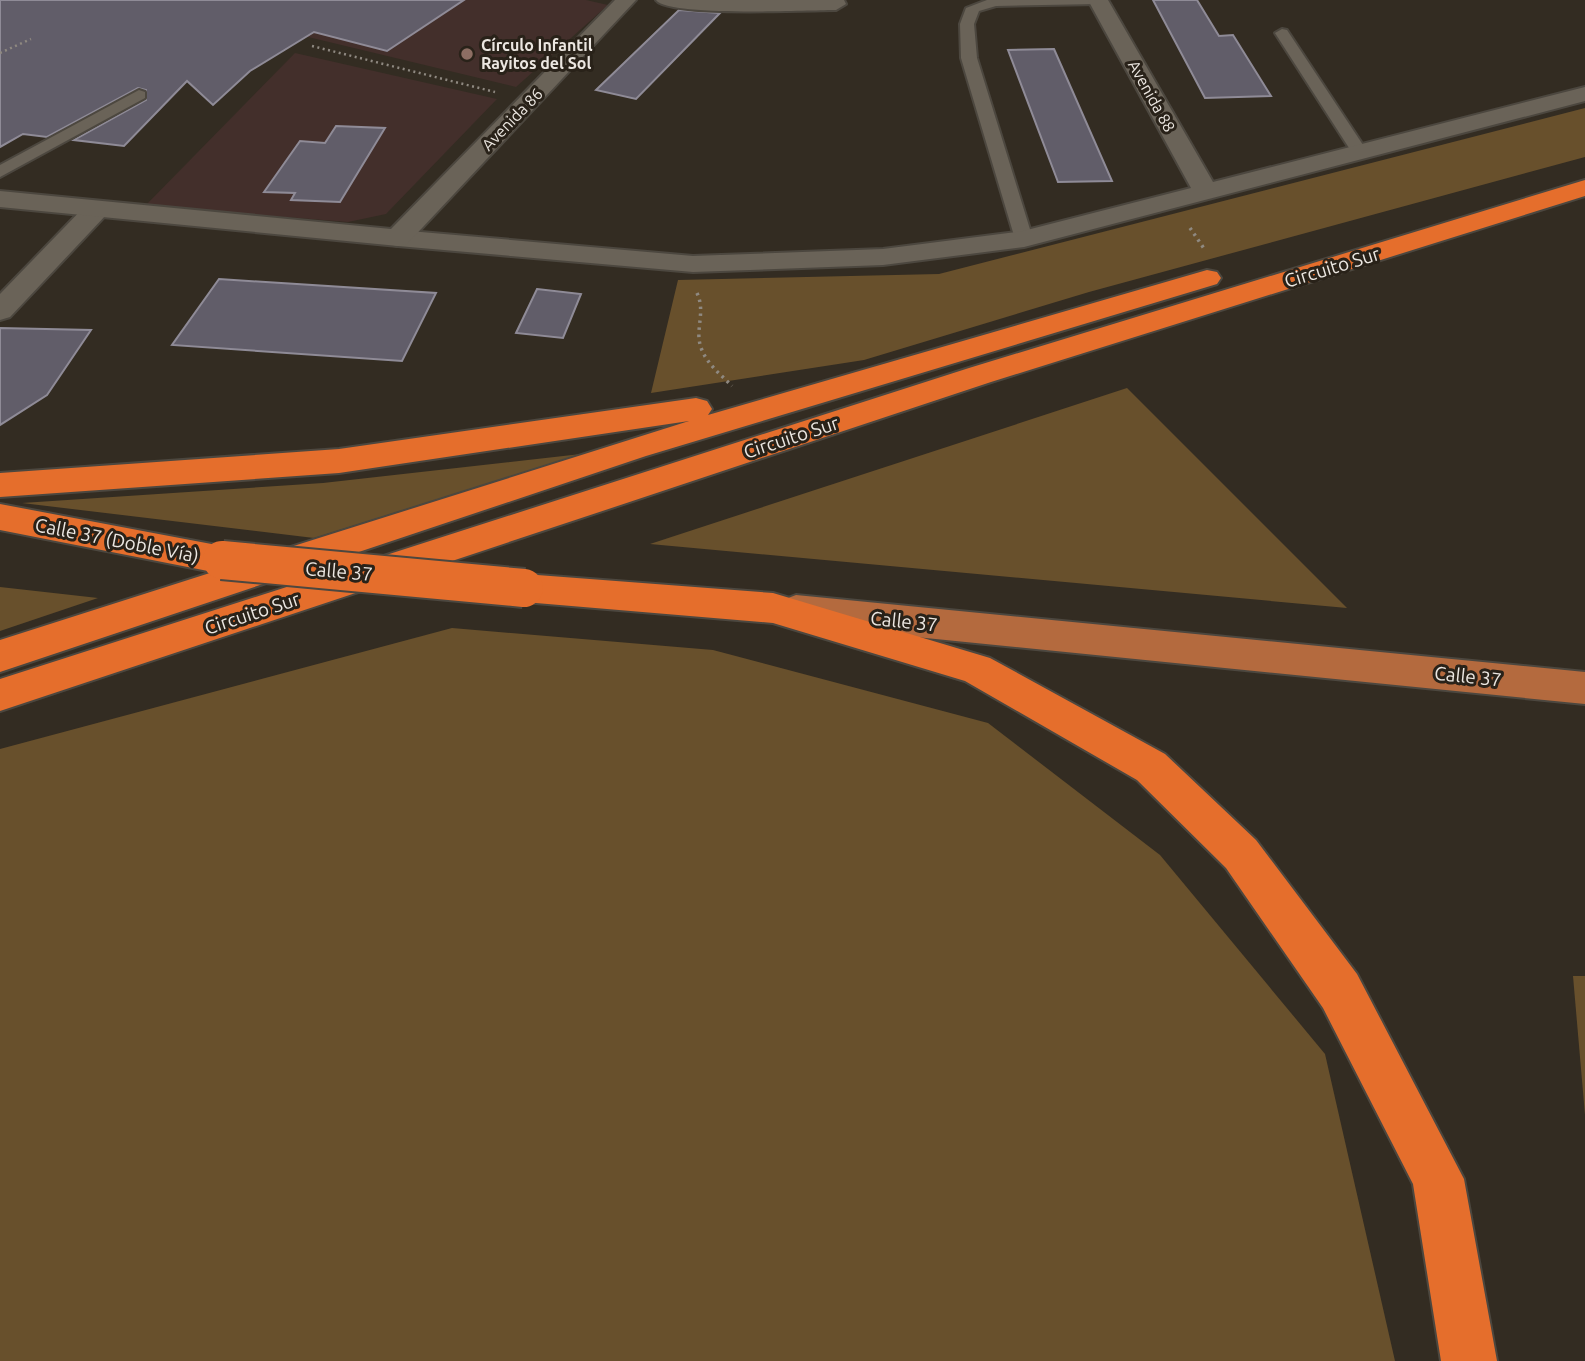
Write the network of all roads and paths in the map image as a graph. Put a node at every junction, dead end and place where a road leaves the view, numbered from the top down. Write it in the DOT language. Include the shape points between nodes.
graph roads {
  1 [pos="626,0"];
  2 [pos="666,0"];
  3 [pos="1098,0"];
  4 [pos="836,5"];
  5 [pos="1282,33"];
  6 [pos="31,39"];
  7 [pos="312,47"];
  8 [pos="0,53"];
  9 [pos="1585,94"];
  10 [pos="139,95"];
  11 [pos="530,100"];
  12 [pos="1359,151"];
  13 [pos="0,172"];
  14 [pos="1584,174"];
  15 [pos="1206,192"];
  16 [pos="0,199"];
  17 [pos="1172,202"];
  18 [pos="97,209"];
  19 [pos="398,237"];
  20 [pos="1024,239"];
  21 [pos="693,264"];
  22 [pos="1221,274"];
  23 [pos="0,311"];
  24 [pos="853,382"];
  25 [pos="748,400"];
  26 [pos="0,485"];
  27 [pos="0,517"];
  28 [pos="0,541"];
  29 [pos="222,560"];
  30 [pos="773,608"];
  31 [pos="0,656"];
  32 [pos="1585,688"];
  33 [pos="0,695"];
  34 [pos="1469,1361"];
  1 -- 11 [label="street, Avenida 86"];
  2 -- 4 [label="street" via="713,5"];
  3 -- 15 [label="street, Avenida 88"];
  3 -- 20 [label="lane" via="996,2 973,8 967,24 969,58"];
  5 -- 12 [label="lane"];
  6 -- 8 [label="path"];
  7 -- 11 [label="path"];
  9 -- 12 [label="street"];
  10 -- 13 [label="lane"];
  11 -- 19 [label="street, Avenida 86"];
  12 -- 15 [label="street"];
  14 -- 22 [label="highway, Circuito Sur"];
  14 -- 33 [label="highway, Circuito Sur"];
  15 -- 17 [label="street"];
  16 -- 18 [label="street"];
  17 -- 20 [label="street"];
  17 -- 22 [label="path"];
  18 -- 19 [label="street"];
  18 -- 23 [label="street"];
  19 -- 21 [label="street"];
  20 -- 21 [label="street" via="883,257"];
  21 -- 25 [label="path" via="690,281 702,303 700,347"];
  22 -- 24 [label="highway, Circuito Sur"];
  24 -- 25 [label="highway"];
  24 -- 31 [label="highway, Circuito Sur" via="622,452"];
  25 -- 26 [label="highway" via="339,461"];
  27 -- 29 [label="highway, Calle 37 (Doble Vía)"];
  28 -- 29 [label="highway, Calle 37 (Doble Vía)"];
  29 -- 30 [label="highway, Calle 37, bridge"];
  30 -- 32 [label="main road, Calle 37"];
  30 -- 34 [label="highway" via="976,669 1151,767 1241,854 1340,991 1438,1179"];
}
